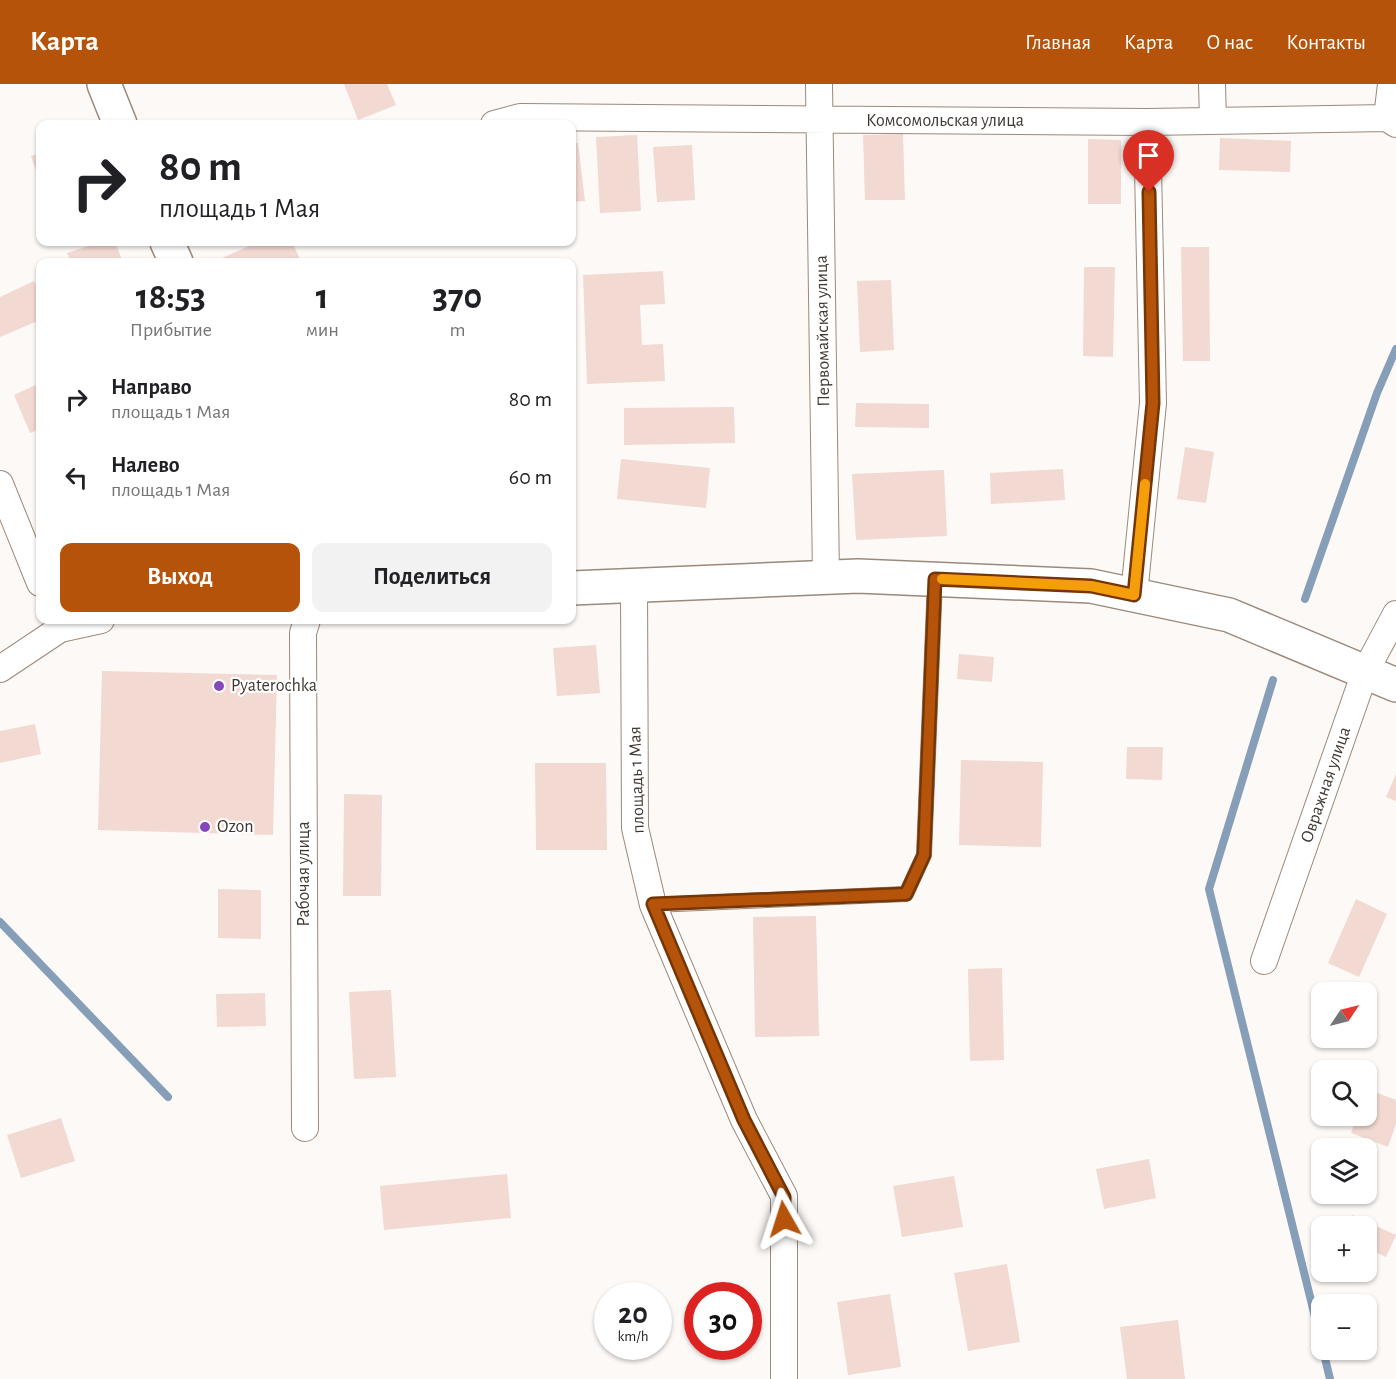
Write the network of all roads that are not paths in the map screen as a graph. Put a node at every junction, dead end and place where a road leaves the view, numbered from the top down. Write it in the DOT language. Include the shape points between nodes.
graph roads {
  1 [pos="104,84"];
  2 [pos="819,84"];
  3 [pos="1212,84"];
  4 [pos="1391,84"];
  5 [pos="118,120"];
  6 [pos="509,120"];
  7 [pos="820,120"];
  8 [pos="1212,120"];
  9 [pos="1392,121"];
  10 [pos="1147,122"];
  11 [pos="0,484"];
  12 [pos="36,573"];
  13 [pos="826,577"];
  14 [pos="935,579"];
  15 [pos="634,586"];
  16 [pos="576,588"];
  17 [pos="1134,595"];
  18 [pos="1396,614"];
  19 [pos="58,624"];
  20 [pos="306,624"];
  21 [pos="0,669"];
  22 [pos="1365,672"];
  23 [pos="1396,685"];
  24 [pos="653,904"];
  25 [pos="1264,961"];
  26 [pos="305,1128"];
  27 [pos="784,1379"];
  1 -- 5 [label="street"];
  2 -- 7 [label="street, Первомайская улица"];
  3 -- 8 [label="street"];
  4 -- 9 [label="street"];
  6 -- 7 [label="street, Комсомольская улица"];
  7 -- 10 [label="street, Комсомольская улица"];
  7 -- 13 [label="street, Первомайская улица"];
  8 -- 9 [label="street, Комсомольская улица"];
  8 -- 10 [label="street, Комсомольская улица"];
  10 -- 17 [label="street" via="1153,403"];
  11 -- 12 [label="street"];
  13 -- 14 [label="street"];
  13 -- 15 [label="street"];
  14 -- 17 [label="street" via="1091,586"];
  14 -- 24 [label="lane" via="924,855 906,894"];
  15 -- 16 [label="street"];
  15 -- 24 [label="street, площадь 1 Мая" via="635,828"];
  17 -- 22 [label="street" via="1229,615"];
  18 -- 22 [label="street, Овражная улица"];
  19 -- 21 [label="street"];
  20 -- 26 [label="street, Рабочая улица"];
  22 -- 23 [label="street"];
  22 -- 25 [label="street, Овражная улица"];
  24 -- 27 [label="street, площадь 1 Мая" via="744,1120 784,1197"];
}
